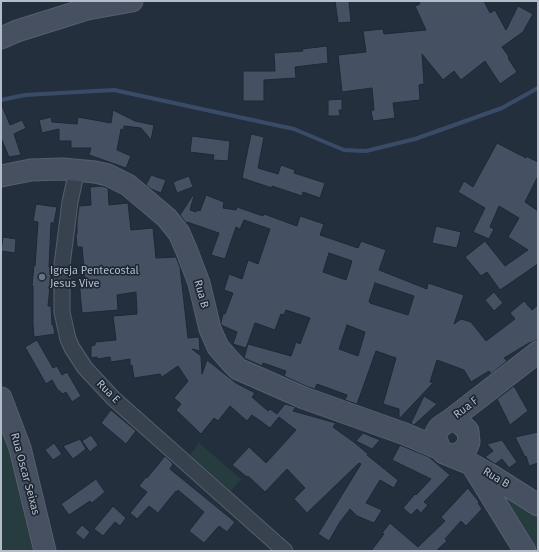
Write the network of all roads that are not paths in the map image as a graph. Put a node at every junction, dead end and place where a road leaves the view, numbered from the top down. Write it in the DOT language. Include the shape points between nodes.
graph roads {
  1 [pos="132,1"];
  2 [pos="1,38"];
  3 [pos="77,170"];
  4 [pos="1,176"];
  5 [pos="538,352"];
  6 [pos="483,395"];
  7 [pos="1,398"];
  8 [pos="446,422"];
  9 [pos="405,434"];
  10 [pos="469,440"];
  11 [pos="445,452"];
  12 [pos="471,464"];
  13 [pos="538,505"];
  14 [pos="45,551"];
  15 [pos="285,551"];
  16 [pos="525,551"];
  1 -- 2 [label="street" via="87,9"];
  3 -- 4 [label="street, Rua B" via="52,168"];
  3 -- 9 [label="street, Rua B" via="118,179 137,192 173,225 194,270 210,330 224,354 238,369 304,398"];
  3 -- 15 [label="street, Rua E" via="62,265 61,298 64,326 72,348 85,368 114,399"];
  5 -- 6 [label="street, Rua F"];
  6 -- 8 [label="street, Rua F"];
  6 -- 10 [label="street, Rua B" via="473,413"];
  7 -- 14 [label="street, Rua Oscar Seixas" via="20,448"];
  8 -- 9 [label="street"];
  8 -- 10 [label="street" via="460,423 468,431"];
  8 -- 11 [label="street" via="436,433 436,439"];
  9 -- 11 [label="street, Rua B"];
  10 -- 11 [label="street" via="467,447 459,454"];
  10 -- 12 [label="street, Rua B"];
  11 -- 12 [label="street, Rua B"];
  12 -- 13 [label="street, Rua B"];
  12 -- 16 [label="street"];
}
